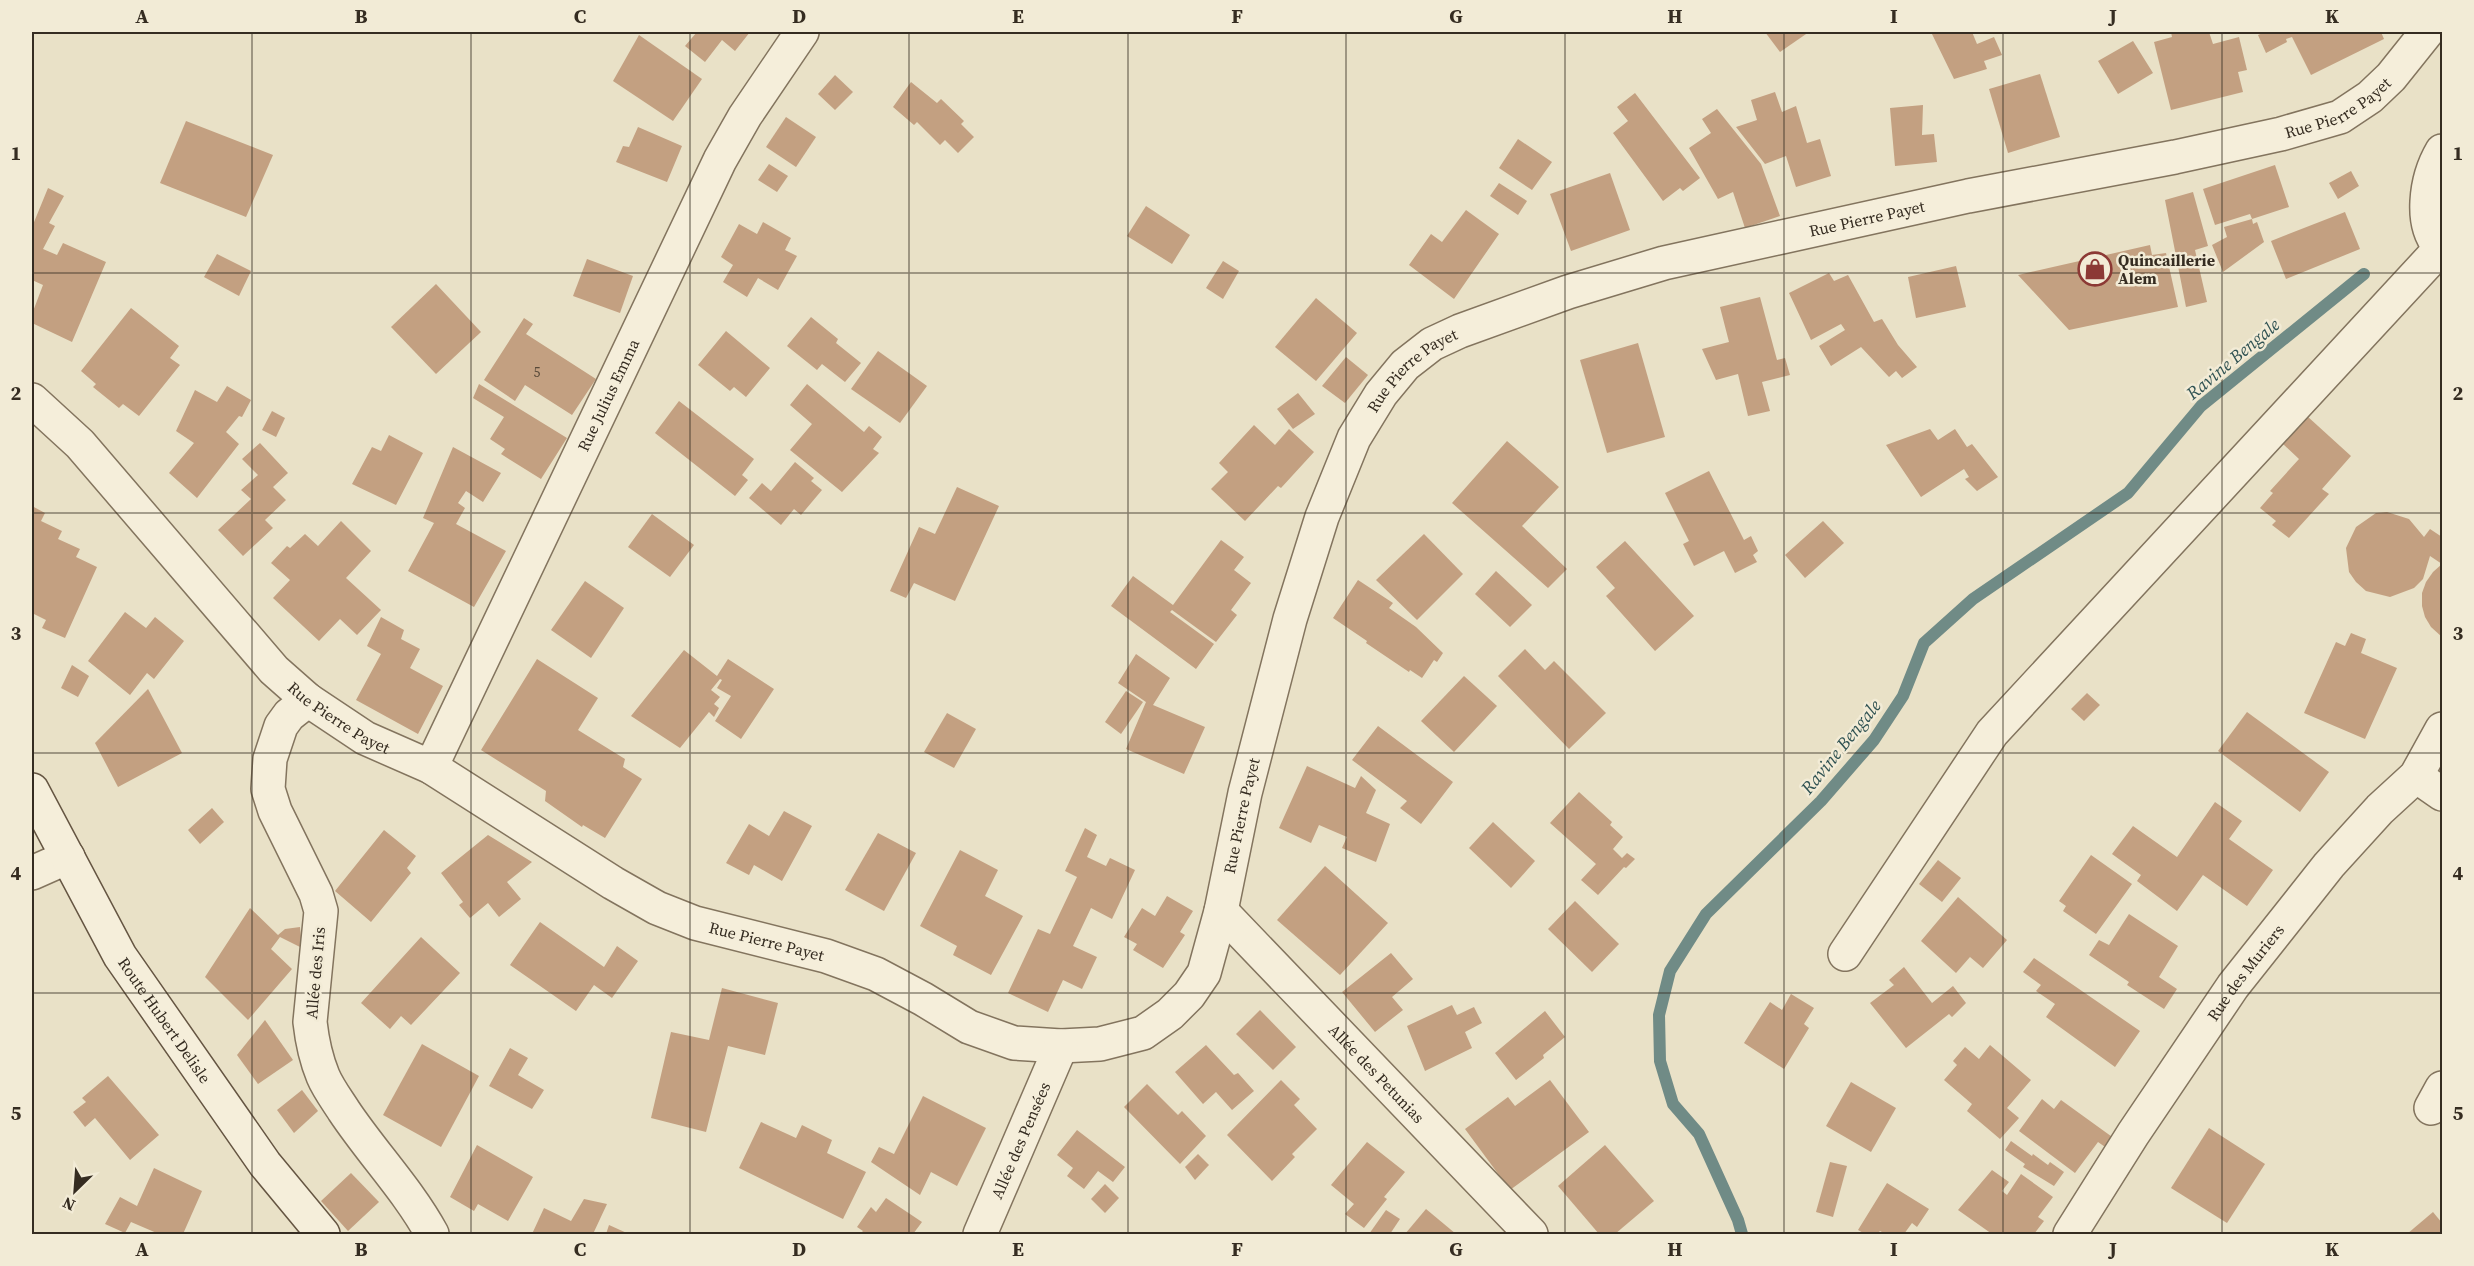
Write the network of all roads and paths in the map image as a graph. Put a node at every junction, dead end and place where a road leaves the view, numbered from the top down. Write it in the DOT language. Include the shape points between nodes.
graph roads {
  1 [pos="802,32"];
  2 [pos="2427,32"];
  3 [pos="2442,151"];
  4 [pos="2441,249"];
  5 [pos="32,400"];
  6 [pos="308,700"];
  7 [pos="2442,729"];
  8 [pos="431,767"];
  9 [pos="2429,785"];
  10 [pos="32,790"];
  11 [pos="68,857"];
  12 [pos="32,873"];
  13 [pos="1221,911"];
  14 [pos="1845,954"];
  15 [pos="1061,1046"];
  16 [pos="323,1234"];
  17 [pos="432,1234"];
  18 [pos="980,1234"];
  19 [pos="1531,1234"];
  20 [pos="2070,1234"];
  1 -- 8 [label="street, Rue Julius Emma" via="720,160"];
  2 -- 13 [label="street, Rue Pierre Payet" via="2391,77 2340,117 2185,155 1968,196 1664,263 1568,292 1432,344 1405,365 1381,394 1354,438 1322,517 1290,619 1245,793"];
  3 -- 4 [label="street" via="2426,214"];
  4 -- 14 [label="street" via="1992,733"];
  5 -- 6 [label="street, Rue Pierre Payet" via="80,444 274,670"];
  6 -- 8 [label="street, Rue Pierre Payet" via="365,738"];
  6 -- 17 [label="street, Allée des Iris" via="289,714 281,726 270,759 268,789 274,811 321,911 310,1022 312,1040 323,1077 333,1094"];
  7 -- 9 [label="street, Rue des Muriers"];
  8 -- 15 [label="street, Rue Pierre Payet" via="657,908 695,923 826,956 876,974 969,1027 1014,1043"];
  9 -- 20 [label="street, Rue des Muriers" via="2379,809 2329,865 2233,986"];
  10 -- 11 [label="street, Route Hubert Delisle"];
  11 -- 12 [label="street"];
  11 -- 16 [label="street, Route Hubert Delisle" via="120,956 265,1164"];
  13 -- 15 [label="street, Rue Pierre Payet" via="1204,973 1170,1014 1143,1033 1100,1044"];
  13 -- 19 [label="street, Allée des Petunias"];
  15 -- 18 [label="street, Allée des Pensées"];
}
